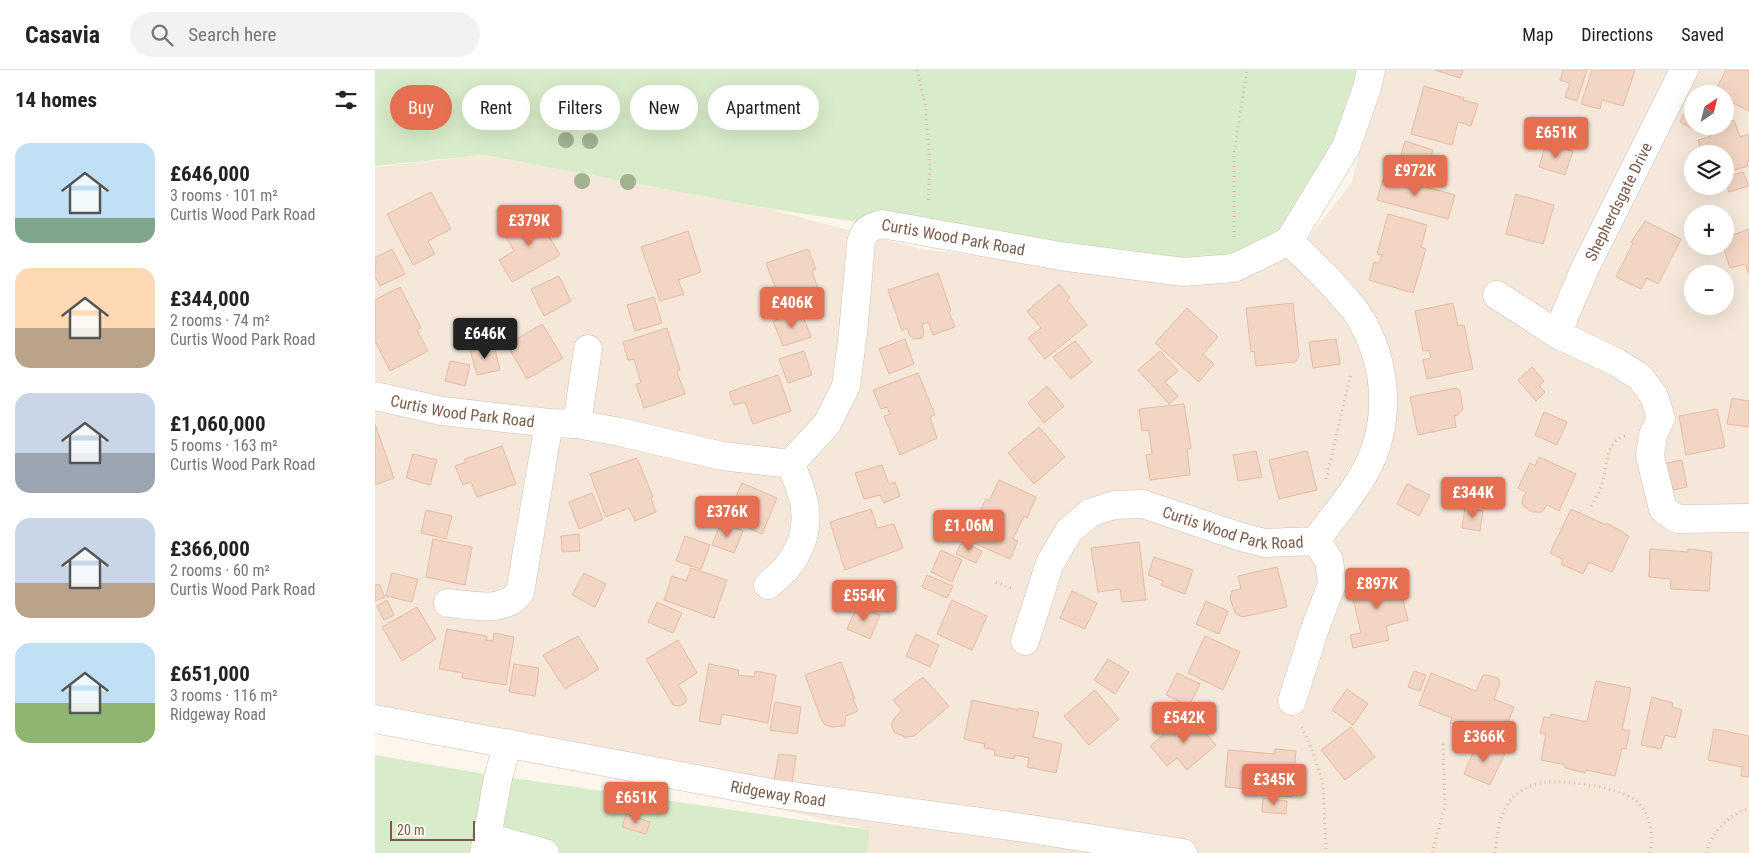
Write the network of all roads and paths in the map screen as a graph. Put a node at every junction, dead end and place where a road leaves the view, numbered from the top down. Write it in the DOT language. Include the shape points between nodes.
graph roads {
  1 [pos="917,70"];
  2 [pos="1247,70"];
  3 [pos="1371,70"];
  4 [pos="1684,70"];
  5 [pos="927,233"];
  6 [pos="1289,241"];
  7 [pos="1234,268"];
  8 [pos="1497,295"];
  9 [pos="1557,334"];
  10 [pos="588,349"];
  11 [pos="1352,369"];
  12 [pos="375,396"];
  13 [pos="549,423"];
  14 [pos="577,424"];
  15 [pos="1653,435"];
  16 [pos="790,464"];
  17 [pos="1591,506"];
  18 [pos="1335,514"];
  19 [pos="1749,518"];
  20 [pos="1316,541"];
  21 [pos="769,585"];
  22 [pos="448,603"];
  23 [pos="1025,641"];
  24 [pos="1291,701"];
  25 [pos="375,719"];
  26 [pos="508,743"];
  27 [pos="1443,744"];
  28 [pos="1749,809"];
  29 [pos="486,845"];
  30 [pos="545,853"];
  31 [pos="1183,853"];
  32 [pos="1326,853"];
  33 [pos="1432,853"];
  34 [pos="1495,853"];
  35 [pos="1651,853"];
  36 [pos="1707,853"];
  1 -- 5 [label="path" via="925,104 930,167"];
  2 -- 7 [label="path" via="1234,153"];
  3 -- 6 [label="street" via="1346,147"];
  4 -- 9 [label="street, Shepherdsgate Drive" via="1585,268"];
  5 -- 7 [label="street, Curtis Wood Park Road" via="1060,256 1184,272"];
  5 -- 16 [label="street, Curtis Wood Park Road" via="882,224 868,228 862,236 846,386 827,424"];
  6 -- 7 [label="street, Curtis Wood Park Road"];
  6 -- 18 [label="street, Curtis Wood Park Road" via="1357,312 1375,345 1383,379 1383,413 1376,448 1360,481"];
  8 -- 9 [label="street"];
  9 -- 15 [label="street" via="1640,377 1654,396 1661,418"];
  10 -- 14 [label="street"];
  11 -- 18 [label="path" via="1323,492 1325,501"];
  12 -- 13 [label="street, Curtis Wood Park Road" via="442,411"];
  13 -- 14 [label="street, Curtis Wood Park Road"];
  13 -- 22 [label="street, Curtis Wood Park Road" via="520,592 515,599 495,606"];
  14 -- 16 [label="street, Curtis Wood Park Road" via="722,456"];
  15 -- 17 [label="path" via="1620,437 1611,448 1601,488"];
  15 -- 19 [label="street" via="1651,456 1663,509 1677,519"];
  16 -- 21 [label="street" via="799,481 806,507 806,527 799,550 787,568"];
  18 -- 20 [label="street, Curtis Wood Park Road"];
  20 -- 23 [label="street, Curtis Wood Park Road" via="1264,543 1143,504 1114,505 1090,513 1069,531 1051,563"];
  20 -- 24 [label="street, Curtis Wood Park Road" via="1329,560 1333,584"];
  24 -- 32 [label="path" via="1323,785"];
  25 -- 26 [label="street, Ridgeway Road"];
  26 -- 29 [label="street" via="497,778"];
  26 -- 31 [label="street, Ridgeway Road" via="771,793 1031,828"];
  27 -- 33 [label="path" via="1445,806"];
  28 -- 36 [label="path" via="1741,810 1722,825 1707,847"];
  29 -- 30 [label="street"];
  34 -- 35 [label="path" via="1502,817 1510,801 1524,788 1545,782 1585,784 1620,792 1636,801 1651,828"];
}
